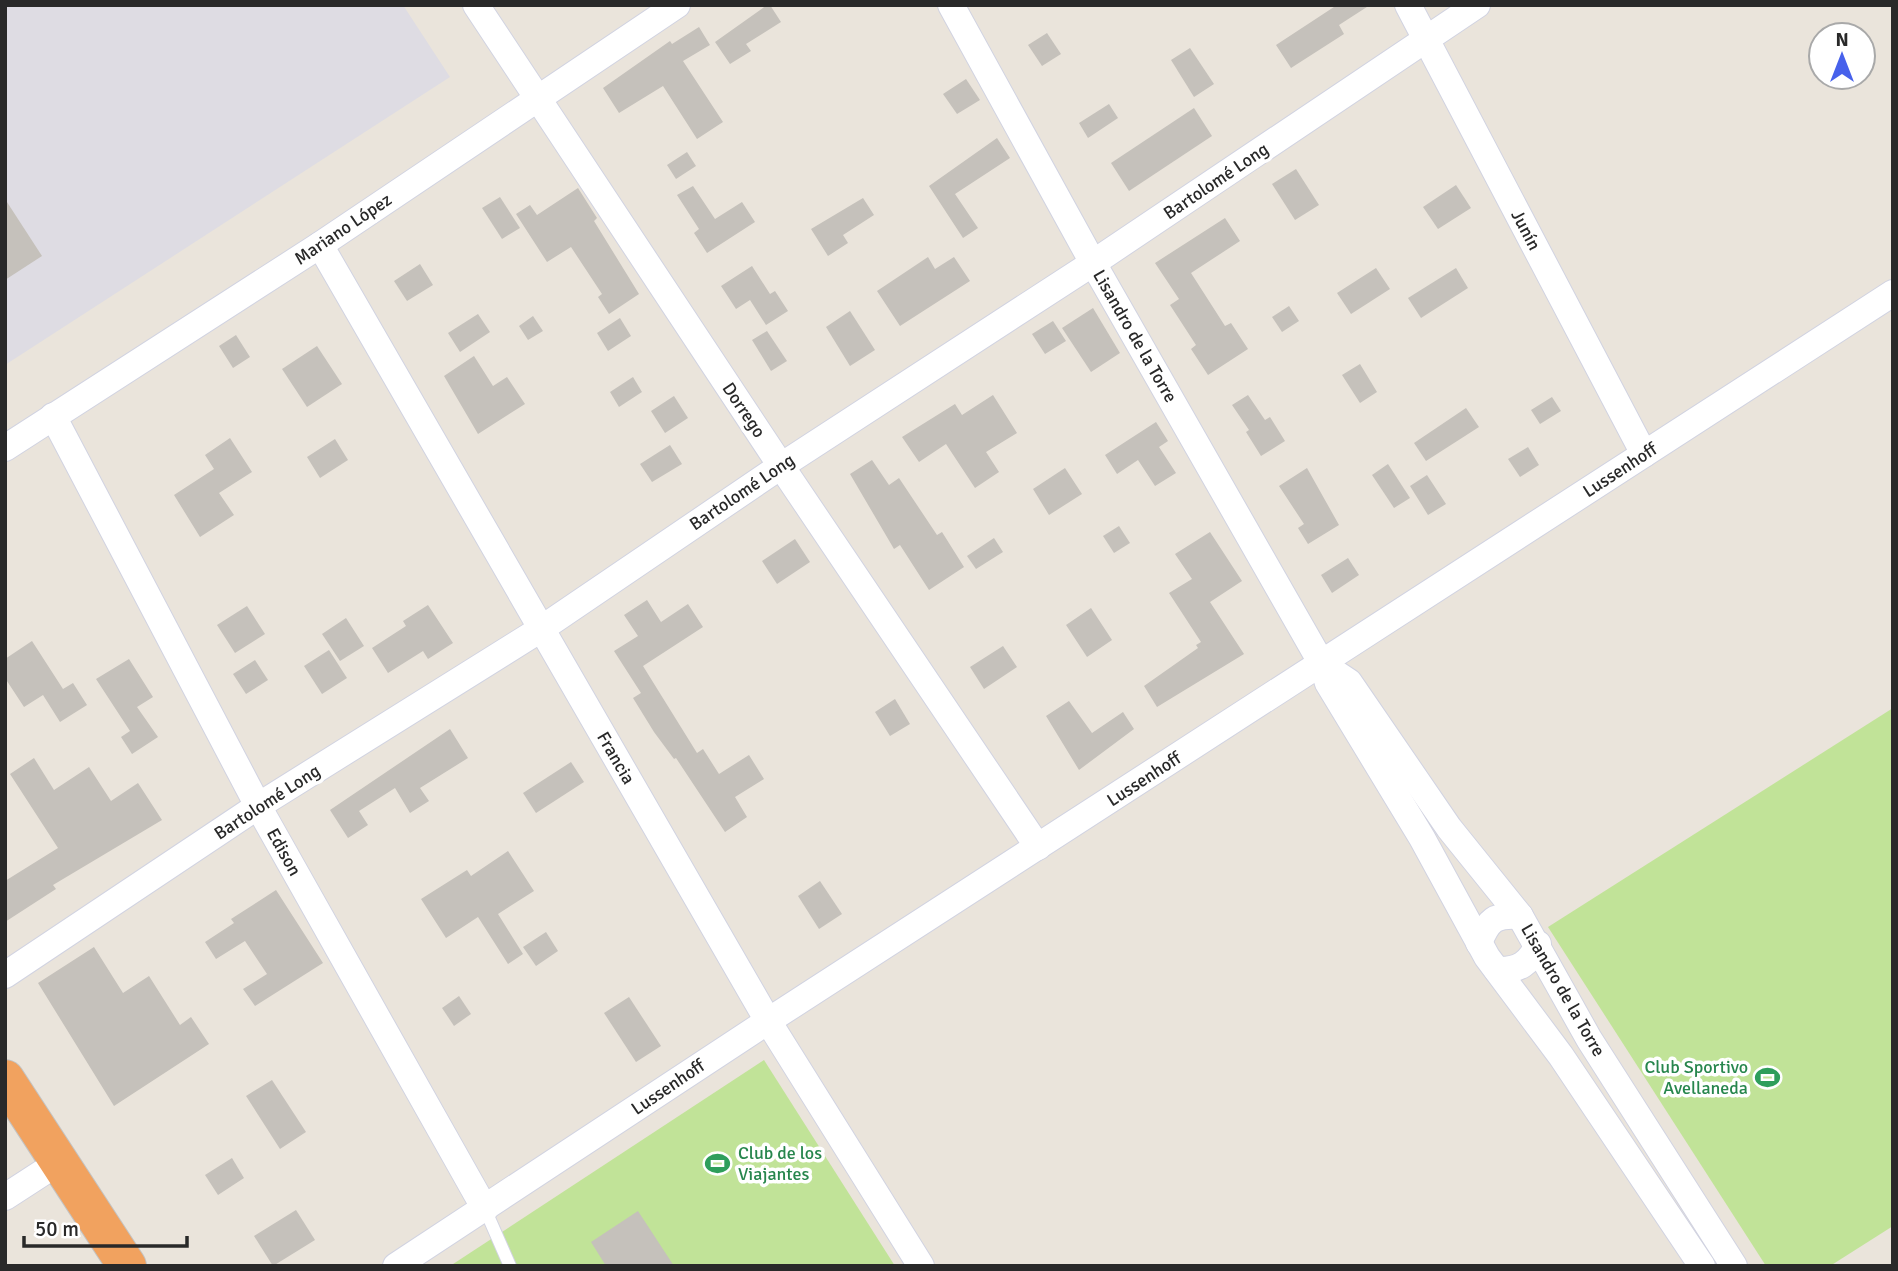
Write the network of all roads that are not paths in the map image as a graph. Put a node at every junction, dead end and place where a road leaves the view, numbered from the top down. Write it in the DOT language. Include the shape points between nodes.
graph roads {
  1 [pos="477,5"];
  2 [pos="677,5"];
  3 [pos="951,5"];
  4 [pos="1408,5"];
  5 [pos="1477,5"];
  6 [pos="1426,41"];
  7 [pos="536,98"];
  8 [pos="320,245"];
  9 [pos="1093,262"];
  10 [pos="1893,293"];
  11 [pos="53,416"];
  12 [pos="5,448"];
  13 [pos="1644,454"];
  14 [pos="781,466"];
  15 [pos="541,629"];
  16 [pos="1322,664"];
  17 [pos="258,807"];
  18 [pos="1038,847"];
  19 [pos="1520,916"];
  20 [pos="1479,943"];
  21 [pos="1538,944"];
  22 [pos="1497,970"];
  23 [pos="5,975"];
  24 [pos="768,1021"];
  25 [pos="1589,1039"];
  26 [pos="1561,1056"];
  27 [pos="5,1079"];
  28 [pos="1668,1160"];
  29 [pos="59,1162"];
  30 [pos="1643,1175"];
  31 [pos="5,1197"];
  32 [pos="485,1209"];
  33 [pos="127,1266"];
  34 [pos="396,1266"];
  35 [pos="510,1266"];
  36 [pos="921,1266"];
  37 [pos="1702,1266"];
  38 [pos="1734,1266"];
  1 -- 7 [label="street, Dorrego"];
  2 -- 7 [label="street, Mariano López"];
  3 -- 9 [label="street, Lisandro de la Torre"];
  4 -- 6 [label="street, Junín"];
  5 -- 6 [label="street, Bartolomé Long"];
  6 -- 9 [label="street, Bartolomé Long"];
  6 -- 13 [label="street, Junín"];
  7 -- 8 [label="street, Mariano López"];
  7 -- 14 [label="street, Dorrego"];
  8 -- 11 [label="street, Mariano López"];
  8 -- 15 [label="street, Francia"];
  9 -- 14 [label="street, Bartolomé Long"];
  9 -- 16 [label="street, Lisandro de la Torre"];
  10 -- 13 [label="street, Lussenhoff"];
  11 -- 12 [label="street, Mariano López"];
  11 -- 17 [label="street, Edison"];
  13 -- 16 [label="street, Lussenhoff"];
  14 -- 15 [label="street, Bartolomé Long"];
  14 -- 18 [label="street, Dorrego"];
  15 -- 17 [label="street, Bartolomé Long"];
  15 -- 24 [label="street, Francia"];
  16 -- 18 [label="street, Lussenhoff"];
  16 -- 19 [label="street, Lisandro de la Torre" via="1349,682 1449,828"];
  16 -- 20 [label="street, Lisandro de la Torre" via="1328,683"];
  17 -- 23 [label="street, Bartolomé Long"];
  17 -- 32 [label="street, Edison"];
  18 -- 24 [label="street, Lussenhoff"];
  19 -- 20 [label="street" via="1489,920"];
  19 -- 21 [label="street, Lisandro de la Torre"];
  20 -- 22 [label="street, Lisandro de la Torre"];
  21 -- 22 [label="street" via="1521,967"];
  21 -- 25 [label="street, Lisandro de la Torre"];
  22 -- 26 [label="street, Lisandro de la Torre"];
  24 -- 32 [label="street, Lussenhoff"];
  24 -- 36 [label="street, Francia"];
  25 -- 26 [label="street"];
  25 -- 28 [label="street, Lisandro de la Torre"];
  26 -- 30 [label="street, Lisandro de la Torre"];
  27 -- 29 [label="highway"];
  28 -- 30 [label="street"];
  28 -- 38 [label="street, Lisandro de la Torre"];
  29 -- 31 [label="street"];
  29 -- 33 [label="highway"];
  30 -- 37 [label="street, Lisandro de la Torre"];
  32 -- 34 [label="street, Lussenhoff"];
  32 -- 35 [label="lane"];
}
